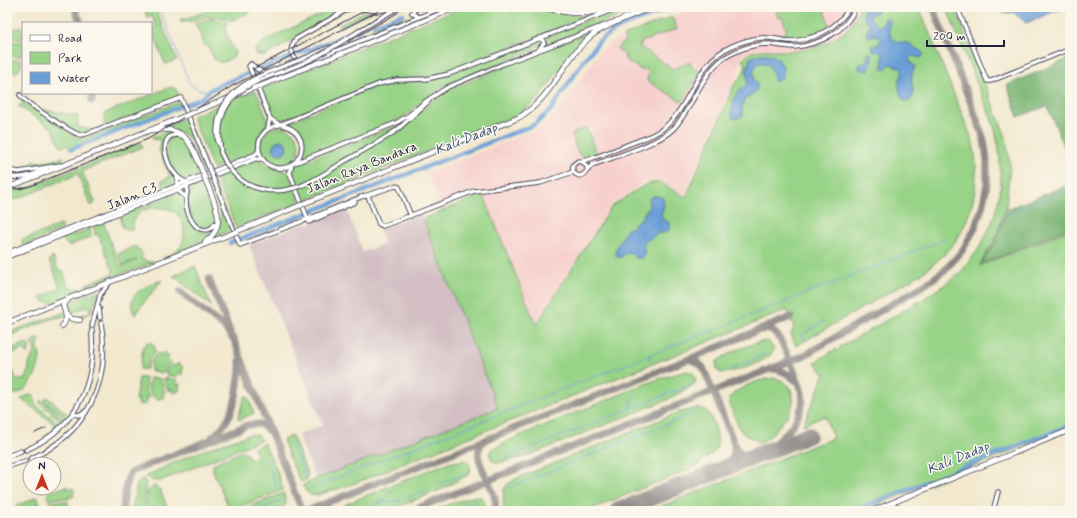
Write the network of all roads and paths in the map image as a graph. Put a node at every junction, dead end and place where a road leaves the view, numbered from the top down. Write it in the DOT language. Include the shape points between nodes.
graph roads {
  1 [pos="400,7"];
  2 [pos="417,7"];
  3 [pos="428,7"];
  4 [pos="444,7"];
  5 [pos="458,7"];
  6 [pos="542,7"];
  7 [pos="556,7"];
  8 [pos="615,7"];
  9 [pos="652,7"];
  10 [pos="850,7"];
  11 [pos="856,7"];
  12 [pos="957,7"];
  13 [pos="396,11"];
  14 [pos="564,12"];
  15 [pos="420,17"];
  16 [pos="621,20"];
  17 [pos="536,39"];
  18 [pos="1070,49"];
  19 [pos="533,53"];
  20 [pos="304,63"];
  21 [pos="20,95"];
  22 [pos="435,95"];
  23 [pos="682,106"];
  24 [pos="687,109"];
  25 [pos="270,118"];
  26 [pos="279,125"];
  27 [pos="664,128"];
  28 [pos="268,129"];
  29 [pos="668,134"];
  30 [pos="139,135"];
  31 [pos="648,137"];
  32 [pos="651,143"];
  33 [pos="259,148"];
  34 [pos="193,149"];
  35 [pos="221,153"];
  36 [pos="264,161"];
  37 [pos="581,161"];
  38 [pos="67,164"];
  39 [pos="292,164"];
  40 [pos="55,166"];
  41 [pos="284,168"];
  42 [pos="9,171"];
  43 [pos="587,171"];
  44 [pos="290,172"];
  45 [pos="573,172"];
  46 [pos="7,176"];
  47 [pos="177,176"];
  48 [pos="188,183"];
  49 [pos="7,188"];
  50 [pos="176,188"];
  51 [pos="366,196"];
  52 [pos="186,198"];
  53 [pos="215,202"];
  54 [pos="410,216"];
  55 [pos="308,219"];
  56 [pos="193,249"];
  57 [pos="7,253"];
  58 [pos="7,257"];
  59 [pos="112,281"];
  60 [pos="71,297"];
  61 [pos="99,299"];
  62 [pos="66,314"];
  63 [pos="80,320"];
  64 [pos="7,323"];
  65 [pos="62,326"];
  66 [pos="88,410"];
  67 [pos="72,414"];
  68 [pos="1070,430"];
  69 [pos="26,450"];
  70 [pos="21,452"];
  71 [pos="7,456"];
  72 [pos="37,456"];
  73 [pos="22,462"];
  74 [pos="7,467"];
  75 [pos="998,492"];
  76 [pos="872,511"];
  77 [pos="994,511"];
  1 -- 20 [label="street, Jalan Raya Bandara" via="377,11 348,9 296,39 291,55"];
  1 -- 35 [label="street, Jalan Raya Bandara, bridge" via="327,51 254,82 238,94 226,109 220,124"];
  2 -- 3 [label="street"];
  2 -- 15 [label="street" via="412,13"];
  4 -- 15 [label="street"];
  5 -- 30 [label="main road, bridge"];
  6 -- 14 [label="main road"];
  7 -- 14 [label="street"];
  8 -- 14 [label="main road" via="585,14"];
  8 -- 17 [label="street"];
  9 -- 16 [label="main road, Jalan Raya Bandara"];
  10 -- 23 [label="street" via="838,23 814,36 796,40 757,39 721,52 703,70"];
  11 -- 24 [label="street" via="842,28 816,42 796,47 758,45 724,57 709,73"];
  12 -- 18 [label="street" via="987,81"];
  13 -- 35 [label="street, bridge" via="353,37 255,78 236,89 219,118 217,137"];
  15 -- 20 [label="street"];
  16 -- 19 [label="street, Jalan Raya Bandara" via="604,24"];
  16 -- 56 [label="main road, Jalan Raya Bandara, bridge" via="590,37 542,100 518,118"];
  17 -- 19 [label="street" via="541,39 543,44"];
  17 -- 26 [label="street" via="444,76 379,84"];
  19 -- 22 [label="street, Jalan Raya Bandara" via="469,78"];
  20 -- 25 [label="street" via="271,74 249,66"];
  21 -- 55 [label="street, bridge" via="80,135 181,98 240,245"];
  22 -- 35 [label="street, Jalan Raya Bandara, bridge" via="397,130 312,181 294,189 264,190 247,184 232,172"];
  22 -- 39 [label="street, Jalan Raya Bandara" via="396,124"];
  23 -- 24 [label="street"];
  23 -- 27 [label="street"];
  24 -- 29 [label="street"];
  25 -- 26 [label="street"];
  25 -- 28 [label="street"];
  26 -- 28 [label="street"];
  26 -- 39 [label="street" via="285,125 299,135 301,152"];
  27 -- 29 [label="street"];
  27 -- 31 [label="street"];
  28 -- 33 [label="street" via="261,136"];
  29 -- 32 [label="street"];
  30 -- 34 [label="main road" via="170,129 188,139"];
  30 -- 38 [label="main road"];
  31 -- 32 [label="street"];
  31 -- 37 [label="street" via="590,160"];
  32 -- 43 [label="street" via="592,165"];
  33 -- 36 [label="street"];
  33 -- 48 [label="street, Jalan C3" via="254,155"];
  34 -- 47 [label="street" via="179,136 172,136 167,141 166,156"];
  34 -- 53 [label="main road, bridge"];
  36 -- 41 [label="street" via="272,167"];
  36 -- 48 [label="street, Jalan C3" via="255,159"];
  37 -- 43 [label="street" via="586,164"];
  37 -- 45 [label="street" via="574,163"];
  38 -- 40 [label="street"];
  38 -- 49 [label="main road"];
  39 -- 41 [label="street"];
  39 -- 44 [label="street, Jalan Raya Bandara"];
  40 -- 42 [label="street"];
  40 -- 46 [label="street" via="24,177"];
  41 -- 44 [label="street, Jalan Raya Bandara"];
  43 -- 45 [label="street" via="579,176"];
  44 -- 55 [label="street, Jalan Raya Bandara"];
  45 -- 54 [label="street" via="540,183 474,191"];
  47 -- 48 [label="street"];
  47 -- 50 [label="street"];
  48 -- 50 [label="street, Jalan C3"];
  48 -- 52 [label="street"];
  50 -- 52 [label="street"];
  50 -- 57 [label="street, Jalan C3"];
  50 -- 58 [label="street, Jalan C3"];
  51 -- 54 [label="street" via="381,226"];
  51 -- 54 [label="street, Jalan Raya Bandara" via="398,186"];
  51 -- 55 [label="street, Jalan Raya Bandara"];
  52 -- 53 [label="street" via="190,217 195,226 203,230 212,228 216,222"];
  53 -- 56 [label="main road" via="219,216 218,226 208,240"];
  56 -- 59 [label="main road, Jalan Raya Bandara"];
  59 -- 60 [label="main road, Jalan Raya Bandara"];
  59 -- 61 [label="street" via="103,290"];
  60 -- 62 [label="main road" via="64,304"];
  60 -- 64 [label="main road, Jalan Raya Bandara"];
  61 -- 66 [label="street" via="103,340 102,367 97,390"];
  61 -- 67 [label="street" via="92,328 92,357 88,382 83,397"];
  62 -- 63 [label="main road" via="72,319"];
  62 -- 65 [label="main road" via="66,321"];
  66 -- 67 [label="street" via="81,414"];
  66 -- 72 [label="street" via="65,439"];
  67 -- 69 [label="street" via="54,434"];
  68 -- 76 [label="main road"];
  70 -- 71 [label="street"];
  73 -- 74 [label="street"];
  75 -- 77 [label="street"];
}
